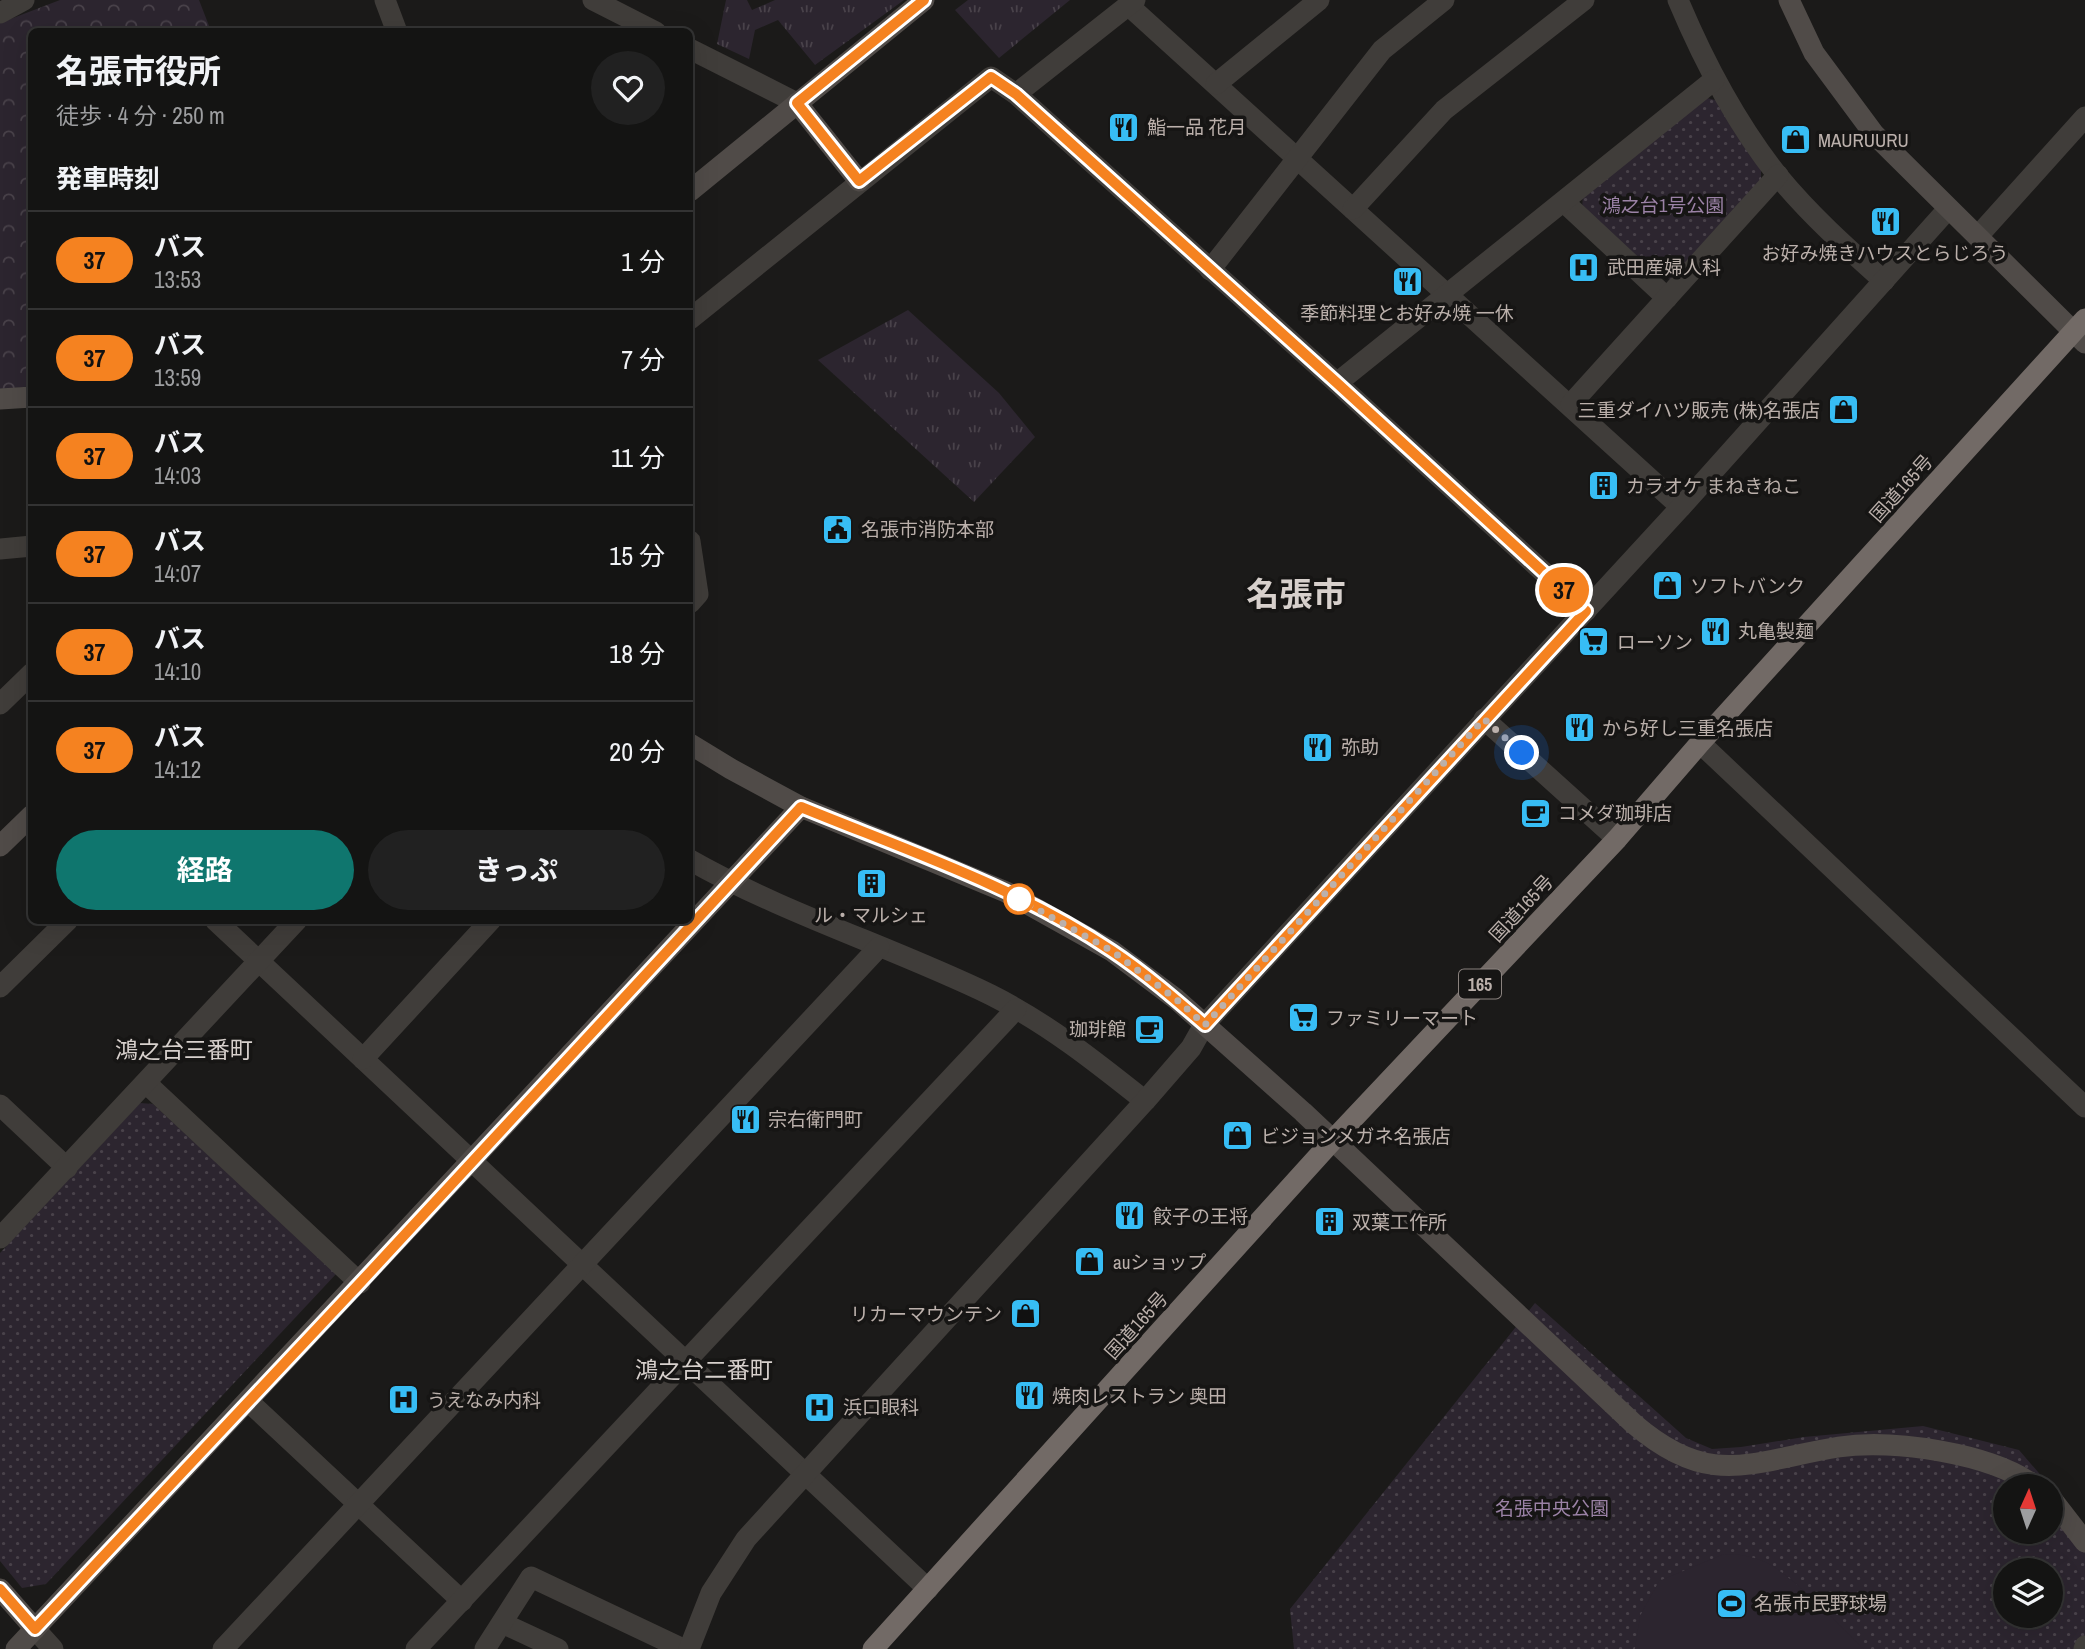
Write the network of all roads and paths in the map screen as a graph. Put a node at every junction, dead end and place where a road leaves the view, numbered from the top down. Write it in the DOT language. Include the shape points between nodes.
graph roads {
  1 [pos="24,0"];
  2 [pos="385,0"];
  3 [pos="593,0"];
  4 [pos="924,0"];
  5 [pos="1319,0"];
  6 [pos="1444,0"];
  7 [pos="1584,0"];
  8 [pos="1678,0"];
  9 [pos="1789,0"];
  10 [pos="1131,3"];
  11 [pos="0,13"];
  12 [pos="396,28"];
  13 [pos="648,28"];
  14 [pos="693,51"];
  15 [pos="1714,79"];
  16 [pos="1216,84"];
  17 [pos="1016,94"];
  18 [pos="797,103"];
  19 [pos="2085,117"];
  20 [pos="1299,158"];
  21 [pos="1777,175"];
  22 [pos="859,181"];
  23 [pos="693,189"];
  24 [pos="1564,202"];
  25 [pos="1353,209"];
  26 [pos="1948,209"];
  27 [pos="1978,236"];
  28 [pos="1210,270"];
  29 [pos="1884,281"];
  30 [pos="1447,293"];
  31 [pos="1667,298"];
  32 [pos="693,317"];
  33 [pos="2081,331"];
  34 [pos="1337,383"];
  35 [pos="28,397"];
  36 [pos="0,400"];
  37 [pos="1571,404"];
  38 [pos="1681,507"];
  39 [pos="28,546"];
  40 [pos="0,549"];
  41 [pos="693,561"];
  42 [pos="693,600"];
  43 [pos="1586,611"];
  44 [pos="28,677"];
  45 [pos="0,704"];
  46 [pos="1484,719"];
  47 [pos="1700,743"];
  48 [pos="693,746"];
  49 [pos="801,807"];
  50 [pos="28,819"];
  51 [pos="1617,839"];
  52 [pos="0,846"];
  53 [pos="693,862"];
  54 [pos="732,883"];
  55 [pos="64,924"];
  56 [pos="219,924"];
  57 [pos="293,924"];
  58 [pos="487,924"];
  59 [pos="880,947"];
  60 [pos="258,961"];
  61 [pos="0,987"];
  62 [pos="1016,1009"];
  63 [pos="1205,1025"];
  64 [pos="363,1059"];
  65 [pos="146,1083"];
  66 [pos="1145,1101"];
  67 [pos="0,1105"];
  68 [pos="2085,1107"];
  69 [pos="1333,1140"];
  70 [pos="472,1160"];
  71 [pos="67,1168"];
  72 [pos="0,1238"];
  73 [pos="583,1264"];
  74 [pos="360,1283"];
  75 [pos="687,1361"];
  76 [pos="248,1401"];
  77 [pos="806,1474"];
  78 [pos="2016,1474"];
  79 [pos="358,1504"];
  80 [pos="2063,1514"];
  81 [pos="2085,1542"];
  82 [pos="0,1589"];
  83 [pos="928,1590"];
  84 [pos="462,1601"];
  85 [pos="502,1623"];
  86 [pos="35,1629"];
  87 [pos="16,1649"];
  88 [pos="53,1649"];
  89 [pos="223,1649"];
  90 [pos="416,1649"];
  91 [pos="485,1649"];
  92 [pos="558,1649"];
  93 [pos="682,1649"];
  94 [pos="689,1649"];
  95 [pos="873,1649"];
  1 -- 11 [label="street"];
  2 -- 12 [label="street"];
  3 -- 13 [label="street"];
  4 -- 18 [label="street"];
  5 -- 16 [label="street"];
  6 -- 20 [label="street" via="1382,50"];
  7 -- 25 [label="street" via="1444,110"];
  8 -- 15 [label="street"];
  9 -- 26 [label="street" via="1814,53 1852,107"];
  10 -- 16 [label="street"];
  10 -- 17 [label="street"];
  14 -- 18 [label="street"];
  15 -- 21 [label="street"];
  15 -- 24 [label="street"];
  16 -- 20 [label="street"];
  17 -- 22 [label="street" via="991,77"];
  17 -- 28 [label="street"];
  18 -- 22 [label="street"];
  18 -- 23 [label="street"];
  19 -- 27 [label="street"];
  20 -- 25 [label="street"];
  20 -- 28 [label="street"];
  21 -- 29 [label="street"];
  21 -- 31 [label="street"];
  22 -- 32 [label="street"];
  24 -- 30 [label="street"];
  24 -- 31 [label="street"];
  25 -- 30 [label="street"];
  26 -- 27 [label="street"];
  26 -- 29 [label="street"];
  27 -- 33 [label="street"];
  28 -- 34 [label="street"];
  29 -- 38 [label="street"];
  30 -- 34 [label="street"];
  30 -- 37 [label="street"];
  31 -- 37 [label="street"];
  33 -- 47 [label="highway, 国道165号 / 165"];
  34 -- 43 [label="street"];
  35 -- 36 [label="street"];
  37 -- 38 [label="street"];
  38 -- 43 [label="street"];
  39 -- 40 [label="street"];
  41 -- 42 [label="street" via="698,594"];
  43 -- 46 [label="street"];
  44 -- 45 [label="street"];
  46 -- 51 [label="street"];
  46 -- 63 [label="street"];
  47 -- 51 [label="highway, 国道165号 / 165"];
  47 -- 68 [label="street"];
  48 -- 49 [label="street"];
  49 -- 54 [label="street"];
  49 -- 63 [label="street" via="961,872 1070,926 1112,951"];
  50 -- 52 [label="street"];
  51 -- 69 [label="highway, 国道165号 / 165"];
  53 -- 54 [label="street"];
  54 -- 59 [label="street"];
  54 -- 70 [label="street"];
  55 -- 61 [label="street"];
  56 -- 60 [label="street"];
  57 -- 60 [label="street"];
  58 -- 64 [label="street"];
  59 -- 62 [label="street"];
  59 -- 73 [label="street"];
  60 -- 64 [label="street"];
  60 -- 65 [label="street"];
  62 -- 66 [label="street" via="1082,1051"];
  62 -- 75 [label="street"];
  63 -- 66 [label="street"];
  63 -- 69 [label="street"];
  64 -- 70 [label="street"];
  65 -- 71 [label="street"];
  65 -- 74 [label="street"];
  66 -- 77 [label="street"];
  67 -- 71 [label="street"];
  69 -- 78 [label="street" via="1634,1423 1682,1458 1730,1467 1842,1447 1919,1449 1990,1463"];
  69 -- 83 [label="highway, 国道165号 / 165"];
  70 -- 73 [label="street"];
  70 -- 74 [label="street"];
  71 -- 72 [label="street"];
  73 -- 75 [label="street"];
  73 -- 79 [label="street"];
  74 -- 76 [label="street"];
  75 -- 77 [label="street"];
  75 -- 84 [label="street"];
  76 -- 79 [label="street"];
  76 -- 86 [label="street"];
  77 -- 83 [label="street"];
  77 -- 94 [label="street" via="729,1564 711,1593"];
  79 -- 84 [label="street"];
  79 -- 89 [label="street"];
  80 -- 81 [label="street"];
  82 -- 86 [label="street"];
  83 -- 95 [label="highway, 国道165号 / 165"];
  84 -- 90 [label="street"];
  85 -- 91 [label="street"];
  85 -- 92 [label="street"];
  85 -- 93 [label="street" via="531,1577"];
  86 -- 87 [label="street"];
  86 -- 88 [label="street"];
}
